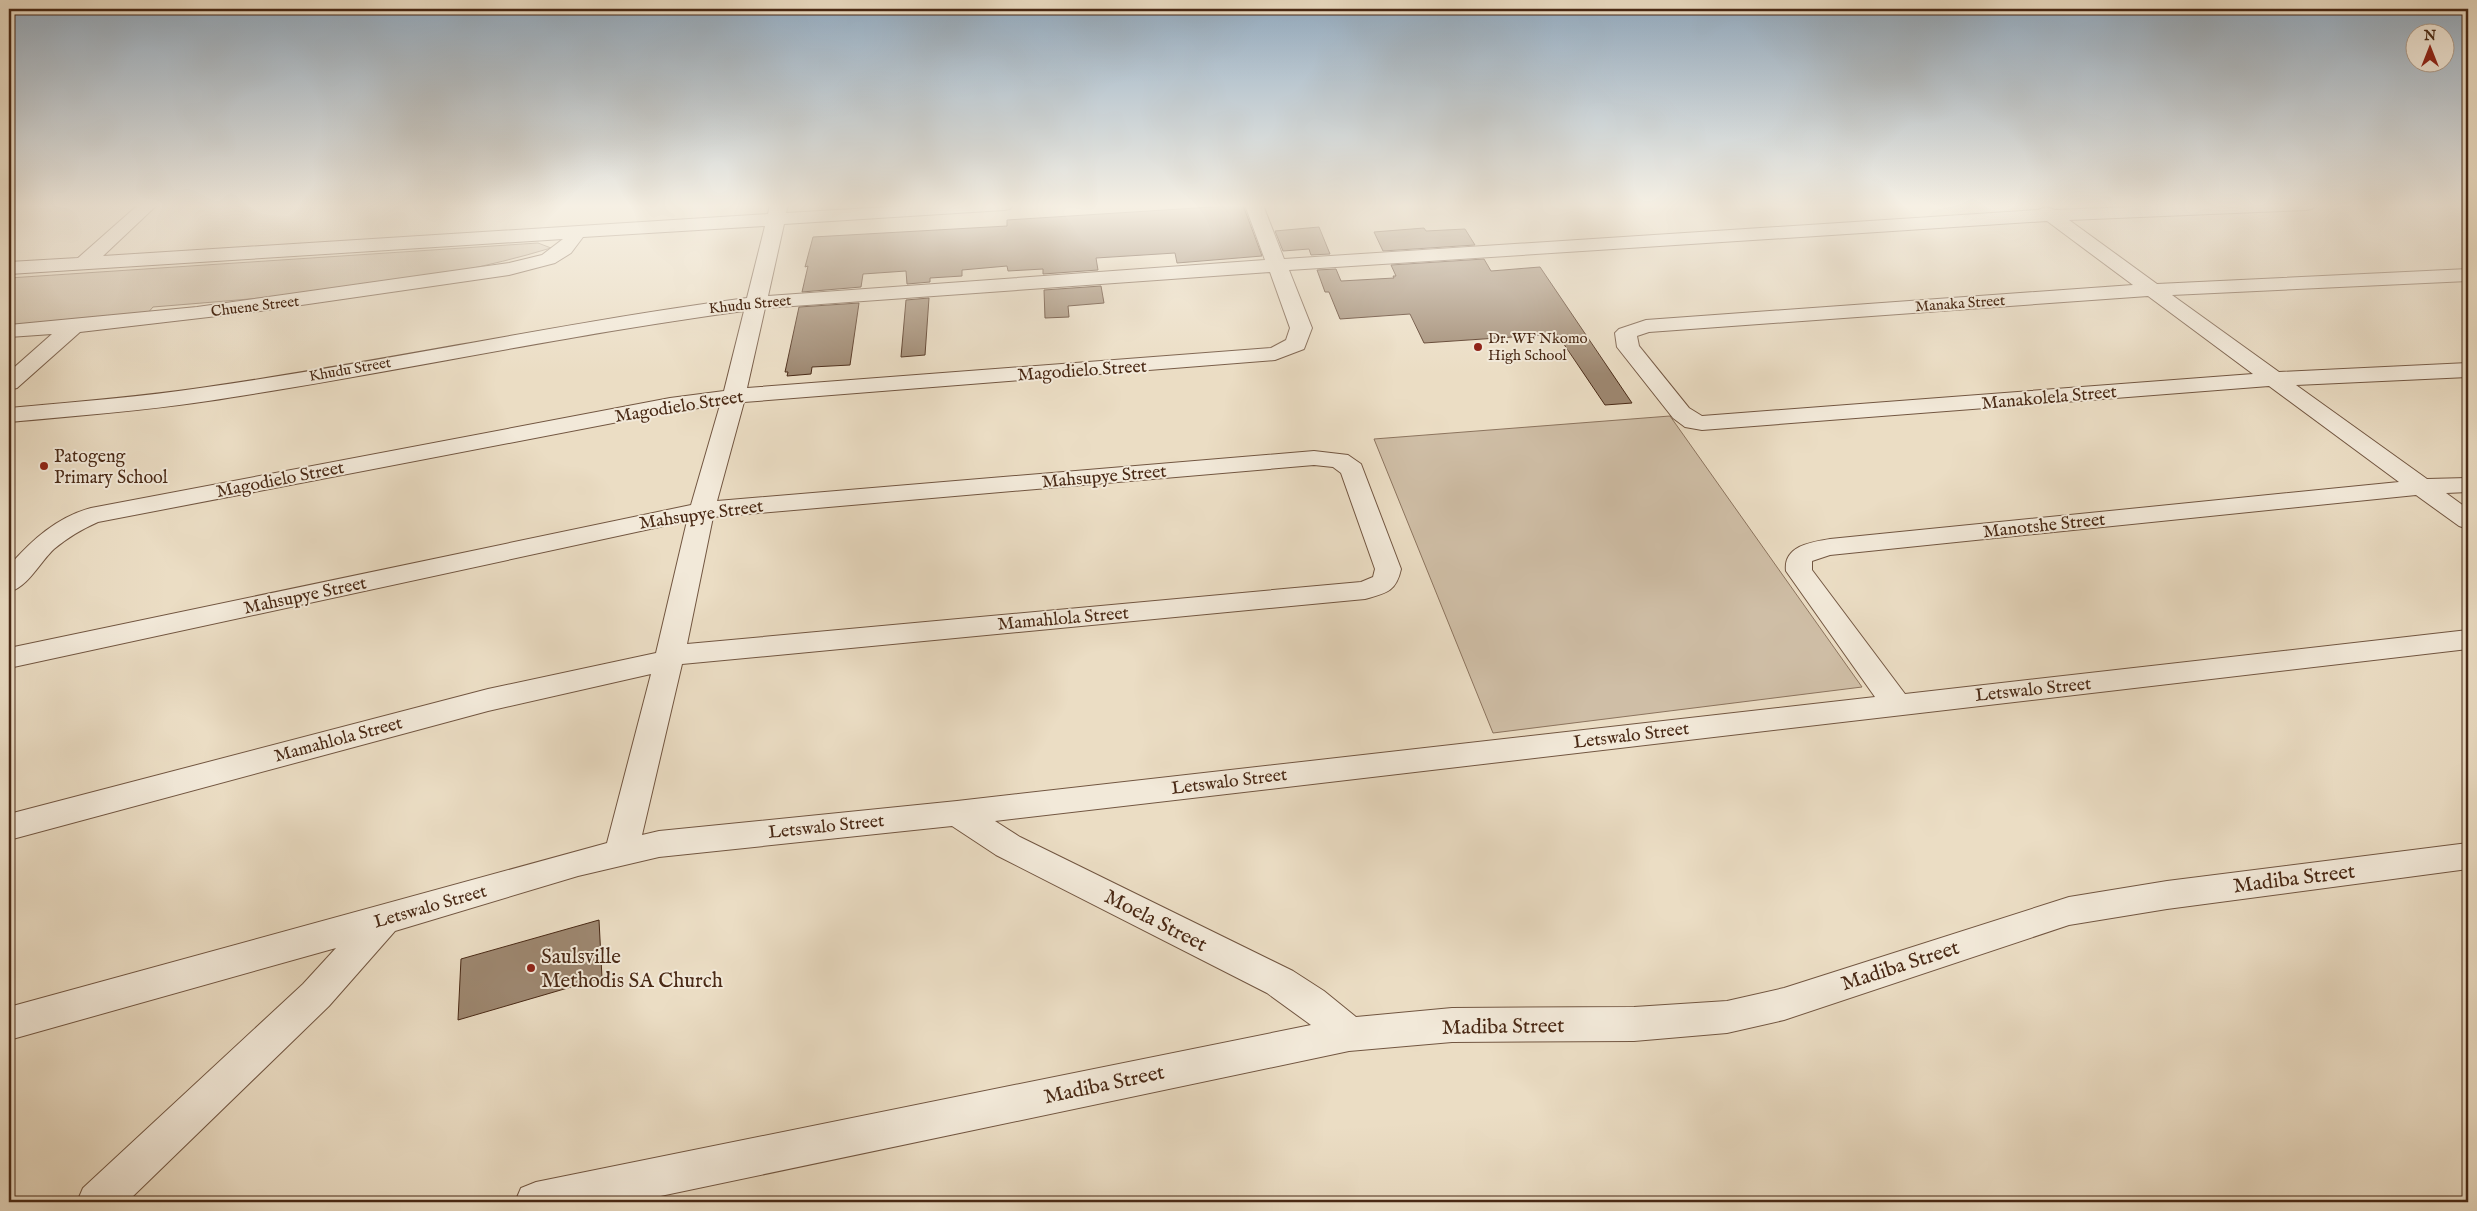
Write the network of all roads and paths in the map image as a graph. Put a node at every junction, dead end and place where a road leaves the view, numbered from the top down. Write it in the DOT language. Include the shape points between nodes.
graph roads {
  1 [pos="108,262"];
  2 [pos="538,262"];
  3 [pos="766,262"];
  4 [pos="1278,262"];
  5 [pos="1327,262"];
  6 [pos="2112,262"];
  7 [pos="84,263"];
  8 [pos="1279,265"];
  9 [pos="9,268"];
  10 [pos="2468,276"];
  11 [pos="2150,290"];
  12 [pos="756,303"];
  13 [pos="74,326"];
  14 [pos="9,331"];
  15 [pos="2468,370"];
  16 [pos="1652,376"];
  17 [pos="2271,379"];
  18 [pos="9,383"];
  19 [pos="734,396"];
  20 [pos="9,415"];
  21 [pos="2468,485"];
  22 [pos="2422,487"];
  23 [pos="702,510"];
  24 [pos="1370,517"];
  25 [pos="2468,521"];
  26 [pos="9,584"];
  27 [pos="2468,640"];
  28 [pos="9,658"];
  29 [pos="669,658"];
  30 [pos="1896,704"];
  31 [pos="957,813"];
  32 [pos="9,827"];
  33 [pos="621,852"];
  34 [pos="2468,856"];
  35 [pos="383,920"];
  36 [pos="9,1023"];
  37 [pos="1349,1034"];
  38 [pos="98,1202"];
  39 [pos="536,1202"];
  1 -- 7 [label="street"];
  2 -- 13 [label="street, Chuene Street" via="509,269 267,305"];
  3 -- 12 [label="street"];
  4 -- 8 [label="street, Magodielo Street"];
  5 -- 8 [label="street, Khudu Street"];
  6 -- 11 [label="street"];
  7 -- 9 [label="street"];
  8 -- 12 [label="street, Khudu Street"];
  8 -- 19 [label="street, Magodielo Street" via="1302,328 1296,344 1275,354"];
  10 -- 11 [label="street, Manaka Street"];
  11 -- 16 [label="street, Manaka Street" via="1637,327 1626,333 1626,342"];
  11 -- 17 [label="street"];
  12 -- 19 [label="street"];
  12 -- 20 [label="street, Khudu Street" via="666,315 208,394"];
  13 -- 14 [label="street, Chuene Street"];
  13 -- 18 [label="street"];
  15 -- 17 [label="street, Manakolela Street"];
  16 -- 17 [label="street, Manakolela Street" via="1687,419 1712,424"];
  17 -- 22 [label="street"];
  19 -- 23 [label="street"];
  19 -- 26 [label="street, Magodielo Street" via="660,407 91,516 73,522 48,538"];
  21 -- 22 [label="street, Manotshe Street"];
  22 -- 25 [label="street"];
  22 -- 30 [label="street, Manotshe Street" via="1806,552 1797,564 1799,571"];
  23 -- 24 [label="street, Mahsupye Street" via="1314,458 1339,460 1352,469"];
  23 -- 28 [label="street, Mahsupye Street"];
  23 -- 29 [label="street"];
  24 -- 29 [label="street, Mamahlola Street" via="1387,562 1388,576 1385,582 1365,590"];
  27 -- 30 [label="street, Letswalo Street"];
  29 -- 32 [label="street, Mamahlola Street" via="479,702"];
  29 -- 33 [label="street"];
  30 -- 31 [label="street, Letswalo Street"];
  31 -- 33 [label="street, Letswalo Street" via="698,838"];
  31 -- 37 [label="street, Moela Street" via="1008,846 1280,982 1311,1002"];
  33 -- 35 [label="street, Letswalo Street"];
  34 -- 37 [label="street, Madiba Street" via="2069,911 1784,1004 1728,1017 1644,1024 1452,1025"];
  35 -- 36 [label="street, Letswalo Street"];
  35 -- 38 [label="street" via="310,1002"];
  37 -- 39 [label="street, Madiba Street"];
}
